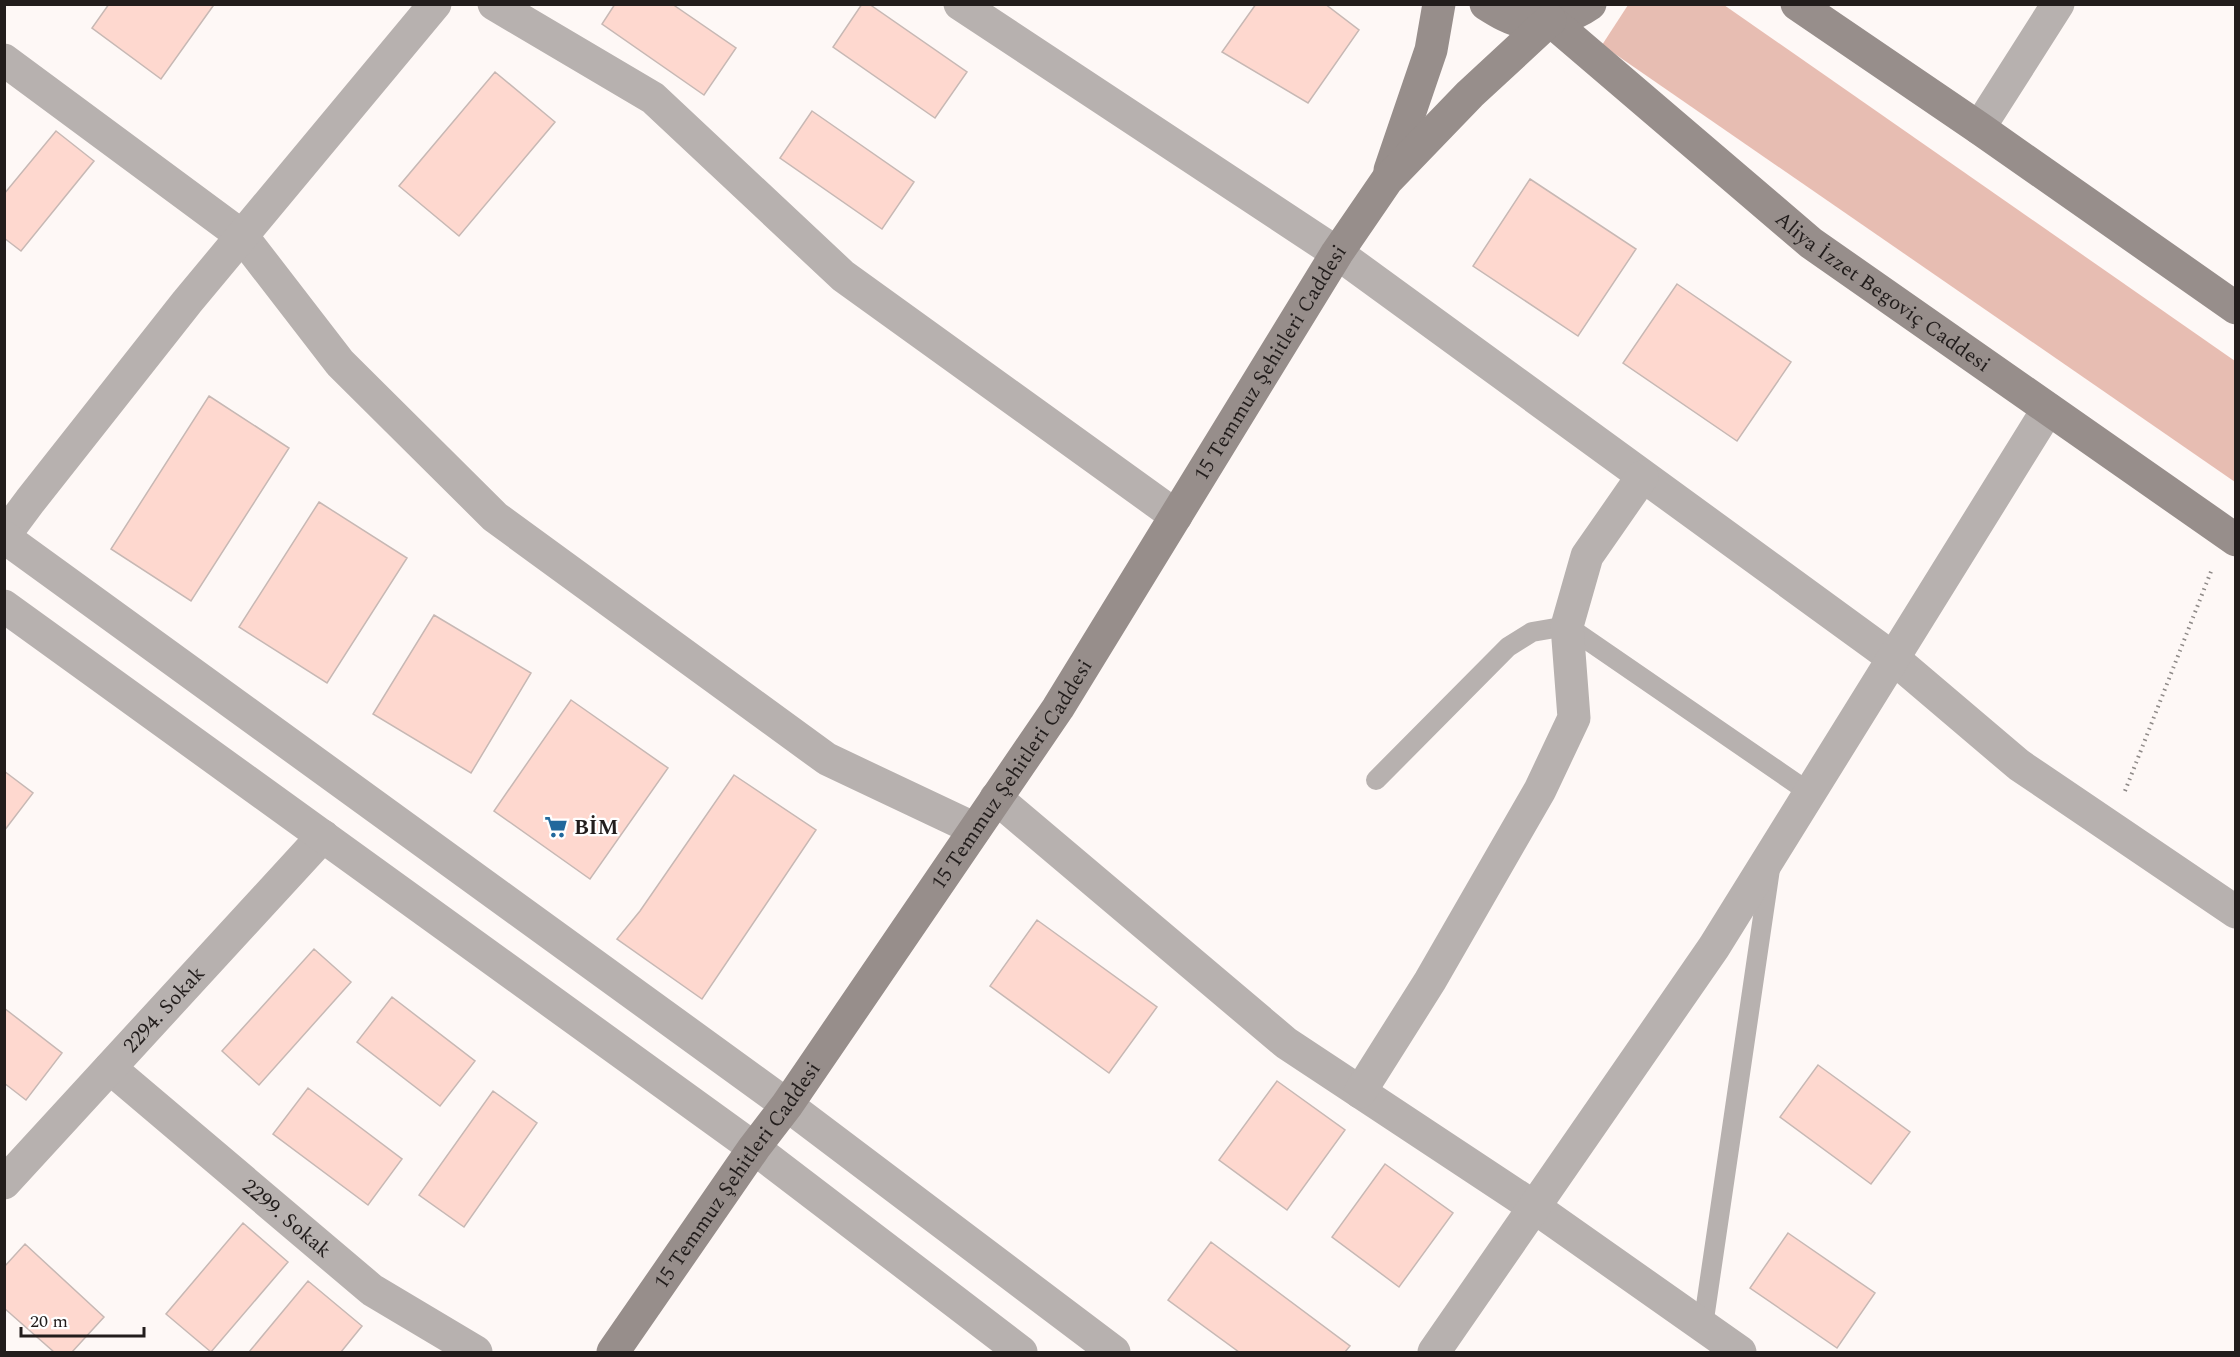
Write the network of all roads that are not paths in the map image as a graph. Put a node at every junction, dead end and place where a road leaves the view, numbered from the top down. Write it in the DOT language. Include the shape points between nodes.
graph roads {
  1 [pos="435,4"];
  2 [pos="494,4"];
  3 [pos="960,4"];
  4 [pos="1439,4"];
  5 [pos="1486,4"];
  6 [pos="1590,4"];
  7 [pos="1797,4"];
  8 [pos="2058,4"];
  9 [pos="1550,20"];
  10 [pos="4,60"];
  11 [pos="1979,128"];
  12 [pos="1387,180"];
  13 [pos="242,236"];
  14 [pos="1337,253"];
  15 [pos="2235,308"];
  16 [pos="2048,409"];
  17 [pos="1642,477"];
  18 [pos="1176,516"];
  19 [pos="4,537"];
  20 [pos="2231,537"];
  21 [pos="4,606"];
  22 [pos="1567,626"];
  23 [pos="1893,658"];
  24 [pos="1376,780"];
  25 [pos="1810,793"];
  26 [pos="996,798"];
  27 [pos="975,829"];
  28 [pos="323,836"];
  29 [pos="1773,852"];
  30 [pos="2235,912"];
  31 [pos="110,1068"];
  32 [pos="1360,1092"];
  33 [pos="787,1105"];
  34 [pos="754,1148"];
  35 [pos="4,1183"];
  36 [pos="1534,1207"];
  37 [pos="1703,1326"];
  38 [pos="476,1353"];
  39 [pos="613,1353"];
  40 [pos="1021,1353"];
  41 [pos="1114,1353"];
  42 [pos="1434,1353"];
  43 [pos="1740,1353"];
  1 -- 13 [label="street"];
  2 -- 18 [label="street" via="653,98 843,276"];
  3 -- 14 [label="street"];
  4 -- 12 [label="main road" via="1431,50"];
  5 -- 9 [label="main road" via="1525,22"];
  6 -- 9 [label="main road"];
  7 -- 11 [label="main road"];
  8 -- 11 [label="street"];
  9 -- 12 [label="main road" via="1470,94"];
  9 -- 16 [label="main road, Aliya İzzet Begoviç Caddesi" via="1811,243"];
  10 -- 13 [label="street"];
  11 -- 15 [label="main road"];
  12 -- 14 [label="main road, 15 Temmuz Şehitleri Caddesi"];
  13 -- 19 [label="street"];
  13 -- 27 [label="street" via="340,363 495,517 827,759"];
  14 -- 17 [label="street"];
  14 -- 18 [label="main road, 15 Temmuz Şehitleri Caddesi"];
  16 -- 20 [label="main road, Aliya İzzet Begoviç Caddesi"];
  16 -- 23 [label="street"];
  17 -- 22 [label="street" via="1587,556"];
  17 -- 23 [label="street"];
  18 -- 26 [label="main road, 15 Temmuz Şehitleri Caddesi" via="1058,708"];
  19 -- 33 [label="street"];
  21 -- 28 [label="street"];
  22 -- 24 [label="lane" via="1532,632 1508,647"];
  22 -- 25 [label="lane"];
  22 -- 32 [label="street" via="1574,718 1540,790 1436,971"];
  23 -- 25 [label="street"];
  23 -- 30 [label="street" via="2019,765"];
  25 -- 29 [label="street"];
  26 -- 27 [label="main road, 15 Temmuz Şehitleri Caddesi"];
  26 -- 32 [label="street" via="1286,1043"];
  27 -- 33 [label="main road, 15 Temmuz Şehitleri Caddesi"];
  28 -- 31 [label="street, 2294. Sokak"];
  28 -- 34 [label="street"];
  29 -- 36 [label="street" via="1714,947"];
  29 -- 37 [label="lane"];
  31 -- 35 [label="street, 2294. Sokak"];
  31 -- 38 [label="street, 2299. Sokak" via="372,1290"];
  32 -- 36 [label="street"];
  33 -- 34 [label="main road, 15 Temmuz Şehitleri Caddesi"];
  33 -- 41 [label="street"];
  34 -- 39 [label="main road, 15 Temmuz Şehitleri Caddesi"];
  34 -- 40 [label="street"];
  36 -- 37 [label="street"];
  36 -- 42 [label="street"];
  37 -- 43 [label="street"];
}
